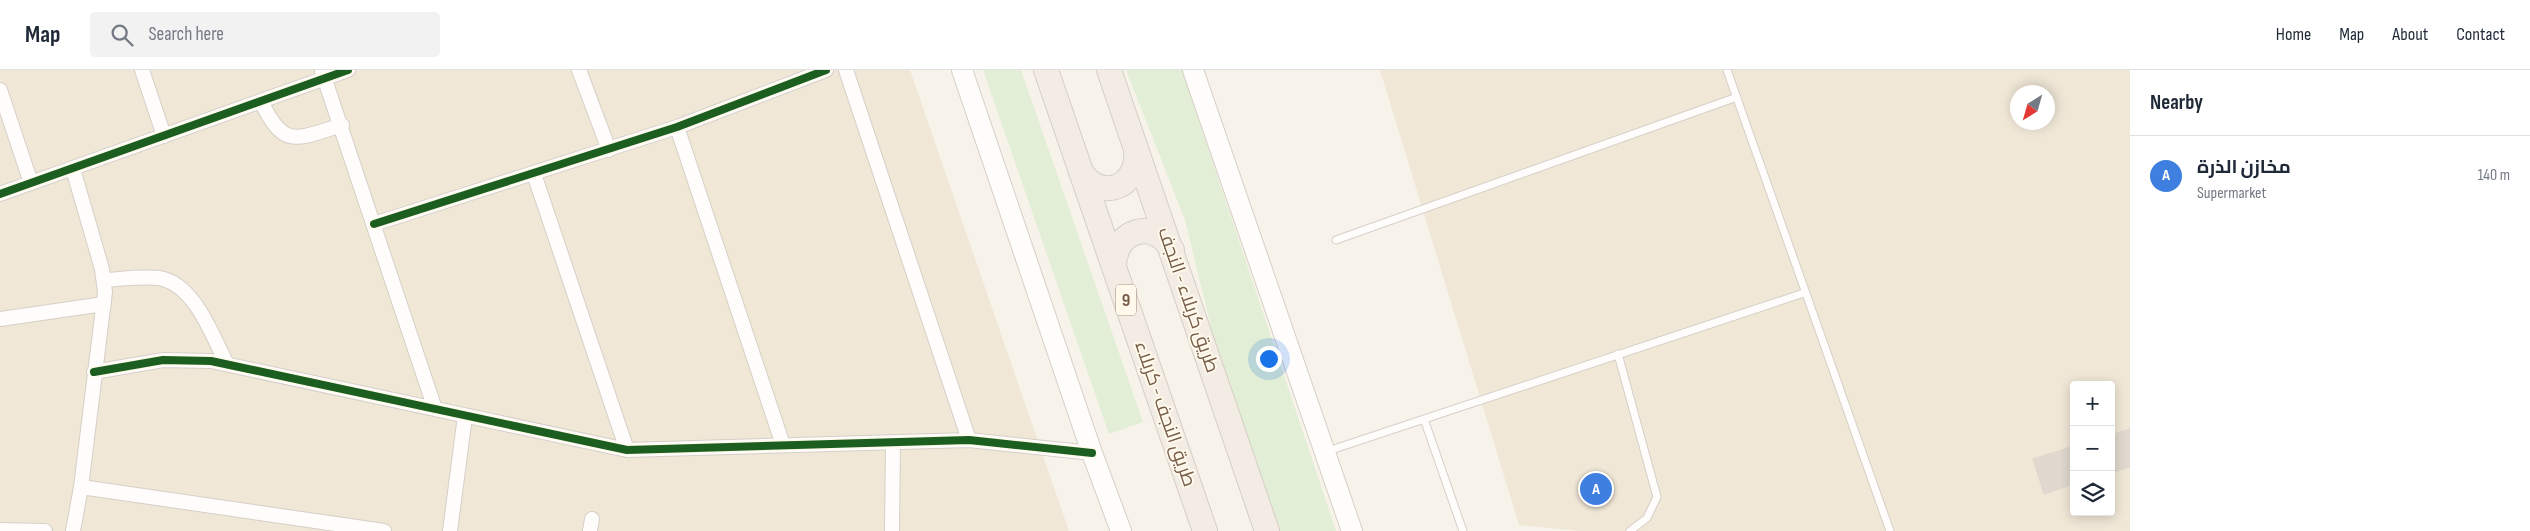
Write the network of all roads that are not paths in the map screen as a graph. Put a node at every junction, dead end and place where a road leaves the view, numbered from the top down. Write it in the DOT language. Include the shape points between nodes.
graph roads {
  1 [pos="142,70"];
  2 [pos="348,70"];
  3 [pos="579,70"];
  4 [pos="826,70"];
  5 [pos="846,70"];
  6 [pos="962,70"];
  7 [pos="1046,70"];
  8 [pos="1109,70"];
  9 [pos="1193,70"];
  10 [pos="1727,70"];
  11 [pos="323,74"];
  12 [pos="0,90"];
  13 [pos="1737,97"];
  14 [pos="262,101"];
  15 [pos="342,125"];
  16 [pos="677,128"];
  17 [pos="164,136"];
  18 [pos="609,150"];
  19 [pos="1136,150"];
  20 [pos="1079,168"];
  21 [pos="73,169"];
  22 [pos="534,174"];
  23 [pos="31,183"];
  24 [pos="0,194"];
  25 [pos="374,224"];
  26 [pos="1336,240"];
  27 [pos="1172,250"];
  28 [pos="1114,266"];
  29 [pos="104,280"];
  30 [pos="1804,293"];
  31 [pos="104,304"];
  32 [pos="0,319"];
  33 [pos="1618,354"];
  34 [pos="227,364"];
  35 [pos="94,372"];
  36 [pos="435,409"];
  37 [pos="464,416"];
  38 [pos="1424,419"];
  39 [pos="969,440"];
  40 [pos="893,442"];
  41 [pos="783,445"];
  42 [pos="628,450"];
  43 [pos="1092,452"];
  44 [pos="1325,452"];
  45 [pos="81,487"];
  46 [pos="0,530"];
  47 [pos="45,531"];
  48 [pos="73,531"];
  49 [pos="384,531"];
  50 [pos="450,531"];
  51 [pos="892,531"];
  52 [pos="1121,531"];
  53 [pos="1204,531"];
  54 [pos="1267,531"];
  55 [pos="1352,531"];
  56 [pos="1462,531"];
  57 [pos="1630,531"];
  58 [pos="1890,531"];
  1 -- 17 [label="street"];
  2 -- 11 [label="street"];
  3 -- 18 [label="street"];
  4 -- 16 [label="street"];
  5 -- 39 [label="street"];
  6 -- 43 [label="main road"];
  7 -- 20 [label="highway, طريق النجف - كربلاء / 9"];
  8 -- 19 [label="highway, طريق كربلاء - النجف"];
  9 -- 44 [label="main road"];
  10 -- 13 [label="lane"];
  11 -- 14 [label="street"];
  11 -- 15 [label="street"];
  12 -- 23 [label="street"];
  13 -- 26 [label="lane"];
  13 -- 30 [label="lane"];
  14 -- 15 [label="street" via="275,128 290,137"];
  14 -- 17 [label="street"];
  15 -- 25 [label="street"];
  16 -- 18 [label="street"];
  16 -- 41 [label="street"];
  17 -- 21 [label="street"];
  18 -- 22 [label="street"];
  19 -- 20 [label="highway" via="1135,170 1122,185 1112,188 1092,184"];
  19 -- 27 [label="highway, طريق كربلاء - النجف"];
  20 -- 28 [label="highway, طريق النجف - كربلاء / 9"];
  21 -- 23 [label="street"];
  21 -- 29 [label="street"];
  22 -- 25 [label="street"];
  22 -- 42 [label="street"];
  23 -- 24 [label="street"];
  25 -- 36 [label="street"];
  27 -- 28 [label="highway" via="1168,243 1153,233 1136,232 1121,241"];
  27 -- 54 [label="highway, طريق كربلاء - النجف"];
  28 -- 53 [label="highway, طريق النجف - كربلاء / 9"];
  29 -- 31 [label="street"];
  29 -- 34 [label="street" via="153,278 177,285 198,310"];
  30 -- 33 [label="lane"];
  30 -- 58 [label="lane"];
  31 -- 32 [label="street"];
  31 -- 35 [label="street"];
  33 -- 38 [label="lane"];
  33 -- 57 [label="lane" via="1657,498 1647,518"];
  34 -- 35 [label="street" via="179,359"];
  34 -- 36 [label="street"];
  35 -- 45 [label="street"];
  36 -- 37 [label="street"];
  37 -- 42 [label="street"];
  37 -- 50 [label="street"];
  38 -- 44 [label="lane"];
  38 -- 56 [label="lane"];
  39 -- 40 [label="street"];
  39 -- 43 [label="street"];
  40 -- 41 [label="street"];
  40 -- 51 [label="street"];
  41 -- 42 [label="street"];
  43 -- 52 [label="main road"];
  44 -- 55 [label="main road"];
  45 -- 48 [label="street"];
  45 -- 49 [label="street"];
  46 -- 47 [label="street"];
}
